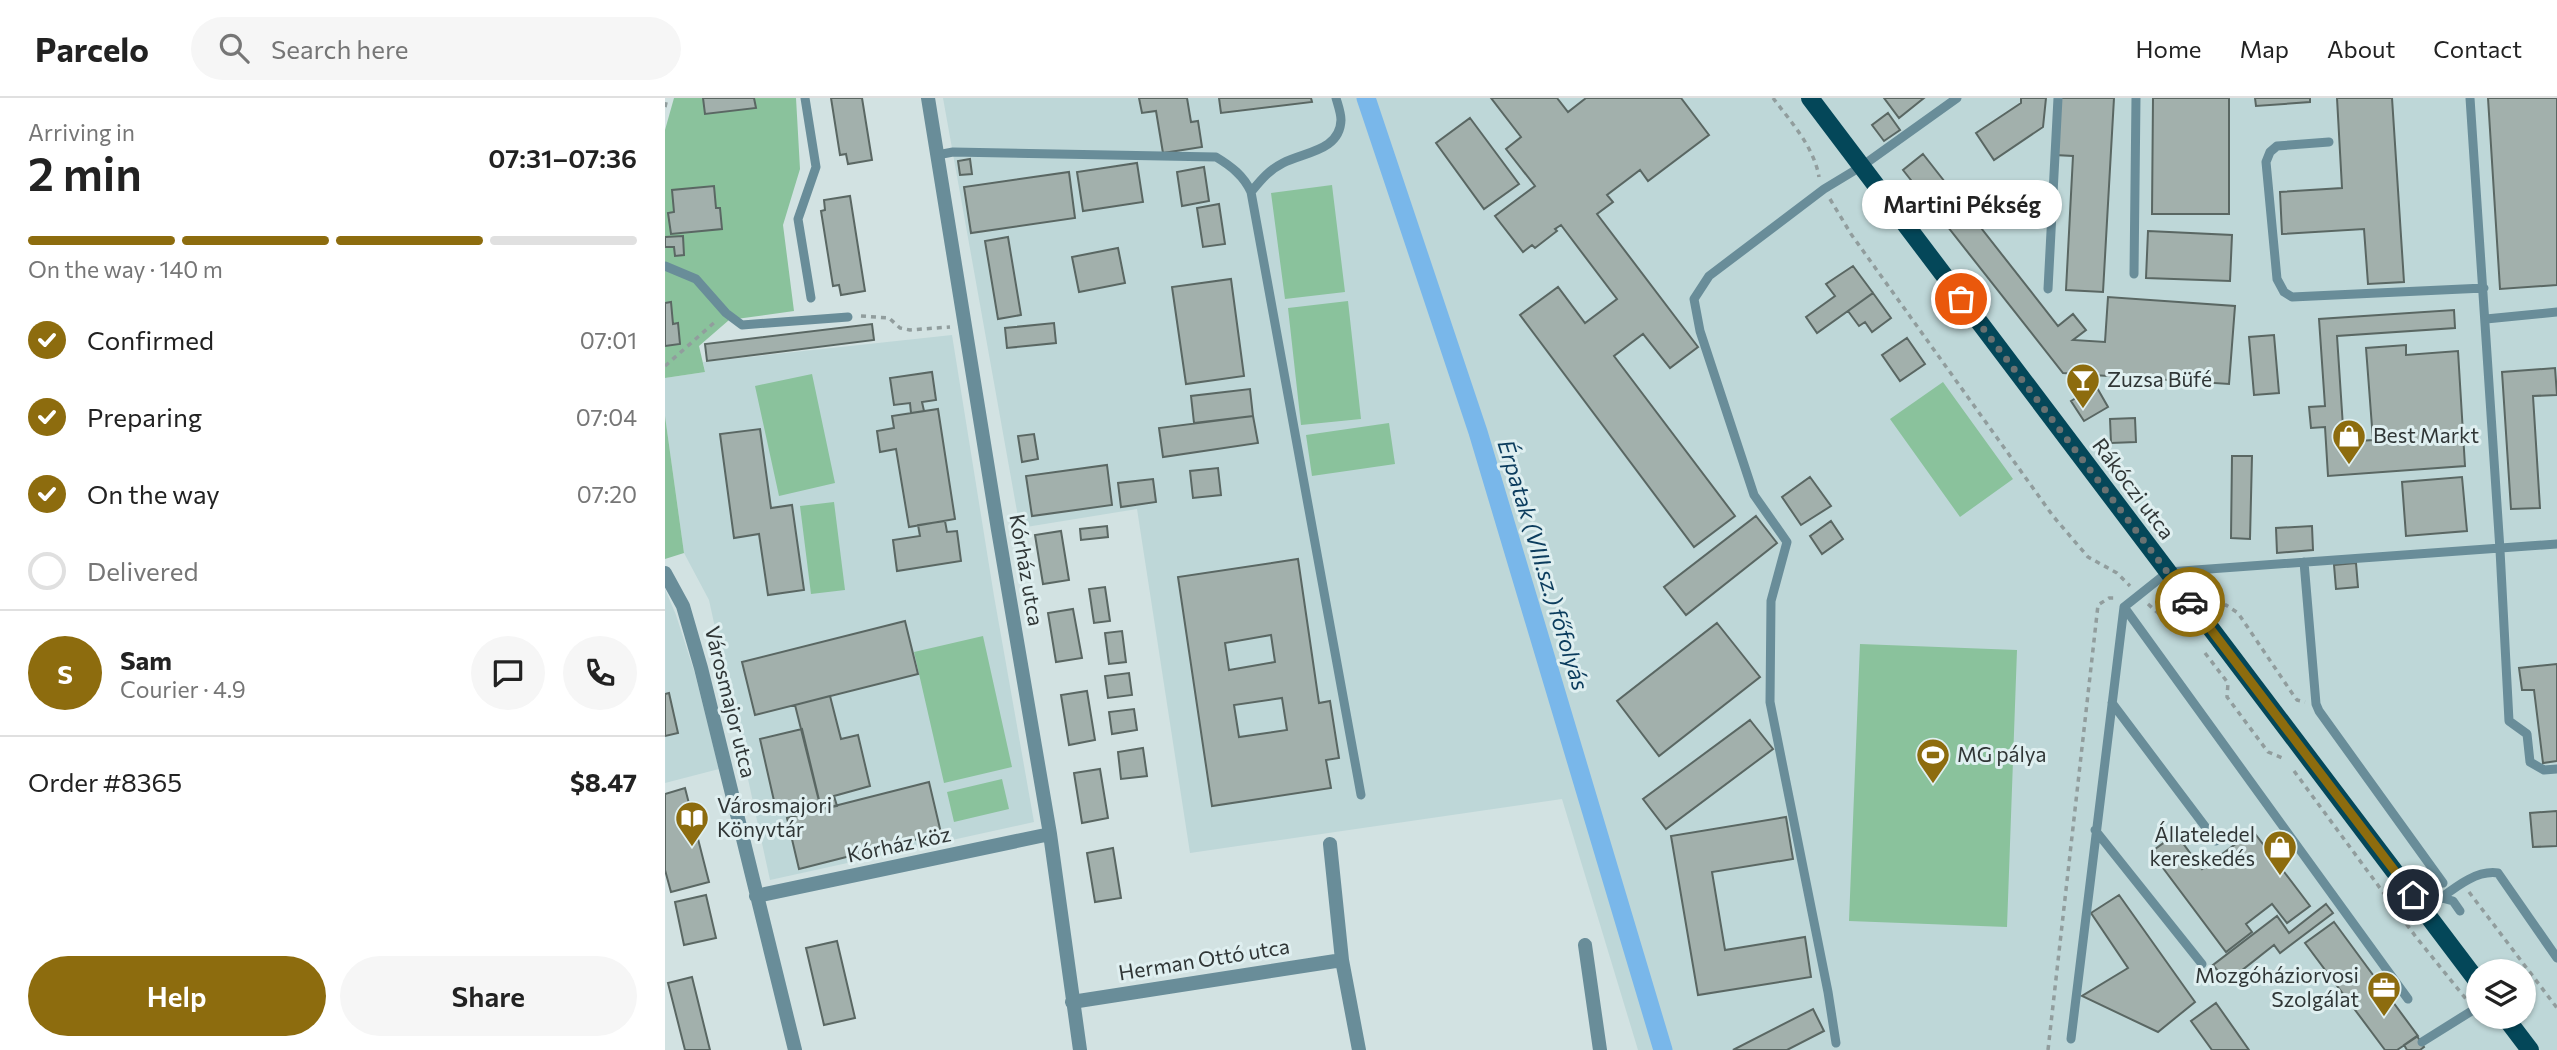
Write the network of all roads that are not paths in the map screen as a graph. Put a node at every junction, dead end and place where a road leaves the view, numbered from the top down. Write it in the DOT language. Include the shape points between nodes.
graph roads {
  1 [pos="805,98"];
  2 [pos="928,98"];
  3 [pos="1336,98"];
  4 [pos="1810,98"];
  5 [pos="1957,98"];
  6 [pos="2058,98"];
  7 [pos="2136,98"];
  8 [pos="2470,98"];
  9 [pos="2329,142"];
  10 [pos="937,155"];
  11 [pos="1862,166"];
  12 [pos="1251,192"];
  13 [pos="665,266"];
  14 [pos="2134,274"];
  15 [pos="2484,288"];
  16 [pos="2048,289"];
  17 [pos="811,298"];
  18 [pos="2557,312"];
  19 [pos="848,317"];
  20 [pos="2486,319"];
  21 [pos="2555,546"];
  22 [pos="2500,550"];
  23 [pos="2304,562"];
  24 [pos="2168,572"];
  25 [pos="665,573"];
  26 [pos="2124,607"];
  27 [pos="2112,703"];
  28 [pos="2557,769"];
  29 [pos="1361,795"];
  30 [pos="2095,830"];
  31 [pos="1050,834"];
  32 [pos="2216,841"];
  33 [pos="1329,844"];
  34 [pos="2444,883"];
  35 [pos="756,896"];
  36 [pos="2442,898"];
  37 [pos="2424,911"];
  38 [pos="2461,911"];
  39 [pos="1585,945"];
  40 [pos="2557,958"];
  41 [pos="1342,960"];
  42 [pos="2202,964"];
  43 [pos="2466,966"];
  44 [pos="2408,999"];
  45 [pos="1072,1002"];
  46 [pos="2466,1014"];
  47 [pos="2514,1029"];
  48 [pos="2071,1039"];
  49 [pos="2422,1042"];
  50 [pos="1836,1044"];
  51 [pos="795,1050"];
  52 [pos="1080,1050"];
  53 [pos="1359,1050"];
  54 [pos="1600,1050"];
  55 [pos="2529,1050"];
  1 -- 17 [label="lane" via="816,167 798,219"];
  2 -- 10 [label="street, Kórház utca"];
  3 -- 12 [label="lane" via="1341,121 1334,140 1266,173"];
  4 -- 11 [label="main road, Rákóczi utca"];
  5 -- 11 [label="lane"];
  6 -- 16 [label="lane"];
  7 -- 14 [label="lane"];
  8 -- 15 [label="lane"];
  9 -- 15 [label="lane" via="2277,146 2266,162 2277,279 2284,292 2292,297"];
  10 -- 12 [label="lane" via="1216,157 1233,168"];
  10 -- 31 [label="street, Kórház utca"];
  11 -- 24 [label="main road, Rákóczi utca"];
  11 -- 50 [label="lane" via="1824,189 1709,276 1694,299 1753,495 1787,542 1771,601 1770,702"];
  12 -- 29 [label="lane"];
  13 -- 19 [label="lane" via="696,279 742,325"];
  15 -- 20 [label="lane"];
  18 -- 20 [label="lane"];
  20 -- 22 [label="lane"];
  21 -- 22 [label="lane, Rákóczi utca"];
  22 -- 23 [label="lane, Rákóczi utca"];
  22 -- 28 [label="lane" via="2509,721 2527,734 2530,762 2544,770"];
  23 -- 24 [label="lane, Rákóczi utca"];
  23 -- 34 [label="lane" via="2319,711"];
  24 -- 26 [label="lane"];
  24 -- 37 [label="main road, Rákóczi utca"];
  25 -- 35 [label="street, Városmajor utca" via="683,606 701,668"];
  26 -- 27 [label="lane"];
  26 -- 44 [label="lane"];
  27 -- 30 [label="lane"];
  27 -- 32 [label="lane"];
  30 -- 42 [label="lane"];
  30 -- 48 [label="lane"];
  31 -- 35 [label="street, Kórház köz"];
  31 -- 45 [label="street, Kórház utca"];
  33 -- 41 [label="street"];
  35 -- 51 [label="street, Városmajor utca"];
  36 -- 37 [label="lane"];
  36 -- 38 [label="lane" via="2453,901"];
  36 -- 40 [label="lane" via="2469,880 2487,872 2498,873"];
  37 -- 43 [label="main road, Rákóczi utca"];
  39 -- 54 [label="street"];
  41 -- 45 [label="street, Herman Ottó utca"];
  41 -- 53 [label="street"];
  45 -- 52 [label="street, Kórház utca"];
  46 -- 49 [label="lane"];
  47 -- 55 [label="main road"];
}
